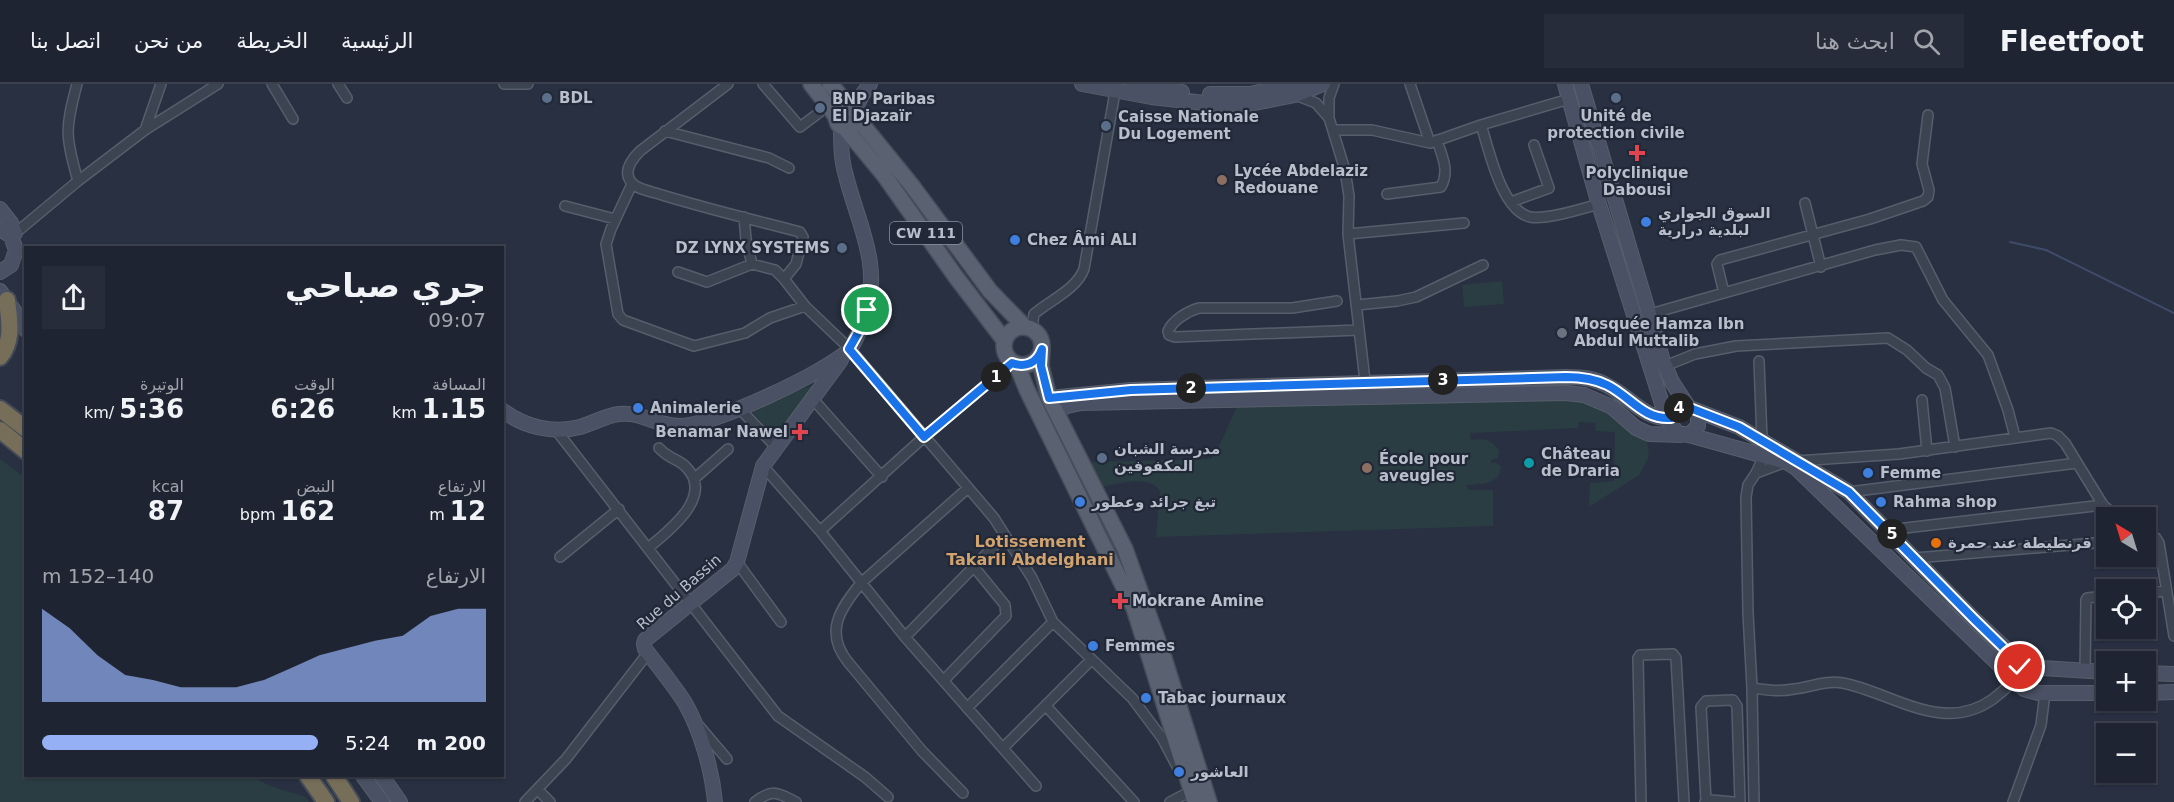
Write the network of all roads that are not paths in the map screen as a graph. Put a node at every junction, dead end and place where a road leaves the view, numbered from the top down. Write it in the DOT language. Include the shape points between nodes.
graph roads {
  1 [pos="77,84"];
  2 [pos="161,84"];
  3 [pos="218,84"];
  4 [pos="272,84"];
  5 [pos="338,84"];
  6 [pos="504,84"];
  7 [pos="528,84"];
  8 [pos="710,84"];
  9 [pos="728,84"];
  10 [pos="764,84"];
  11 [pos="811,84"];
  12 [pos="830,84"];
  13 [pos="870,84"];
  14 [pos="1082,84"];
  15 [pos="1132,84"];
  16 [pos="1323,84"];
  17 [pos="1334,84"];
  18 [pos="1410,84"];
  19 [pos="1565,84"];
  20 [pos="1581,84"];
  21 [pos="1294,87"];
  22 [pos="1239,89"];
  23 [pos="1115,92"];
  24 [pos="715,93"];
  25 [pos="346,98"];
  26 [pos="1569,99"];
  27 [pos="1928,115"];
  28 [pos="844,116"];
  29 [pos="1329,118"];
  30 [pos="293,119"];
  31 [pos="1481,125"];
  32 [pos="145,130"];
  33 [pos="1333,130"];
  34 [pos="664,131"];
  35 [pos="1433,141"];
  36 [pos="1534,145"];
  37 [pos="789,168"];
  38 [pos="78,181"];
  39 [pos="632,183"];
  40 [pos="1388,194"];
  41 [pos="1511,202"];
  42 [pos="1805,203"];
  43 [pos="1599,204"];
  44 [pos="565,206"];
  45 [pos="0,209"];
  46 [pos="744,217"];
  47 [pos="615,219"];
  48 [pos="1464,223"];
  49 [pos="1348,234"];
  50 [pos="1813,235"];
  51 [pos="10,236"];
  52 [pos="24,256"];
  53 [pos="752,264"];
  54 [pos="1483,266"];
  55 [pos="1821,267"];
  56 [pos="678,272"];
  57 [pos="0,273"];
  58 [pos="784,279"];
  59 [pos="1724,293"];
  60 [pos="3,296"];
  61 [pos="1337,301"];
  62 [pos="1357,305"];
  63 [pos="805,306"];
  64 [pos="1650,314"];
  65 [pos="24,327"];
  66 [pos="1028,328"];
  67 [pos="1359,330"];
  68 [pos="1004,340"];
  69 [pos="849,349"];
  70 [pos="1042,349"];
  71 [pos="0,357"];
  72 [pos="1760,361"];
  73 [pos="1015,364"];
  74 [pos="1665,366"];
  75 [pos="1365,382"];
  76 [pos="812,398"];
  77 [pos="1367,398"];
  78 [pos="1922,400"];
  79 [pos="1052,405"];
  80 [pos="739,408"];
  81 [pos="1690,408"];
  82 [pos="0,409"];
  83 [pos="504,411"];
  84 [pos="1671,417"];
  85 [pos="24,427"];
  86 [pos="0,430"];
  87 [pos="555,430"];
  88 [pos="1685,435"];
  89 [pos="924,437"];
  90 [pos="2015,438"];
  91 [pos="1762,440"];
  92 [pos="776,447"];
  93 [pos="1955,447"];
  94 [pos="659,448"];
  95 [pos="728,449"];
  96 [pos="24,450"];
  97 [pos="1927,451"];
  98 [pos="1764,456"];
  99 [pos="1792,461"];
  100 [pos="2077,463"];
  101 [pos="763,466"];
  102 [pos="1756,473"];
  103 [pos="882,477"];
  104 [pos="694,479"];
  105 [pos="968,488"];
  106 [pos="1849,492"];
  107 [pos="2103,505"];
  108 [pos="2105,507"];
  109 [pos="619,509"];
  110 [pos="1888,530"];
  111 [pos="820,531"];
  112 [pos="1004,536"];
  113 [pos="2156,538"];
  114 [pos="2096,543"];
  115 [pos="648,548"];
  116 [pos="560,557"];
  117 [pos="1915,558"];
  118 [pos="737,562"];
  119 [pos="974,567"];
  120 [pos="861,583"];
  121 [pos="2166,591"];
  122 [pos="2156,592"];
  123 [pos="2096,597"];
  124 [pos="692,604"];
  125 [pos="781,622"];
  126 [pos="1053,622"];
  127 [pos="2173,622"];
  128 [pos="2174,636"];
  129 [pos="905,637"];
  130 [pos="648,653"];
  131 [pos="1091,660"];
  132 [pos="2023,663"];
  133 [pos="2042,668"];
  134 [pos="2085,672"];
  135 [pos="2096,672"];
  136 [pos="2156,673"];
  137 [pos="2174,674"];
  138 [pos="944,680"];
  139 [pos="2013,680"];
  140 [pos="1752,687"];
  141 [pos="2174,692"];
  142 [pos="2045,693"];
  143 [pos="2096,693"];
  144 [pos="2156,693"];
  145 [pos="1047,706"];
  146 [pos="967,708"];
  147 [pos="693,720"];
  148 [pos="1004,747"];
  149 [pos="727,759"];
  150 [pos="309,777"];
  151 [pos="334,777"];
  152 [pos="364,777"];
  153 [pos="383,777"];
  154 [pos="1036,786"];
  155 [pos="538,790"];
  156 [pos="963,793"];
  157 [pos="1193,796"];
  158 [pos="888,797"];
  159 [pos="326,802"];
  160 [pos="351,802"];
  161 [pos="382,802"];
  162 [pos="400,802"];
  163 [pos="525,802"];
  164 [pos="550,802"];
  165 [pos="715,802"];
  166 [pos="755,802"];
  167 [pos="796,802"];
  168 [pos="1134,802"];
  169 [pos="1170,802"];
  170 [pos="1209,802"];
  171 [pos="1641,802"];
  172 [pos="1684,802"];
  173 [pos="1706,802"];
  174 [pos="1733,802"];
  175 [pos="1740,802"];
  176 [pos="1754,802"];
  177 [pos="2013,802"];
  1 -- 38 [label="street" via="66,134"];
  2 -- 32 [label="street"];
  3 -- 32 [label="street"];
  4 -- 30 [label="street"];
  5 -- 25 [label="street"];
  6 -- 7 [label="street"];
  8 -- 24 [label="street"];
  9 -- 24 [label="street"];
  10 -- 28 [label="street" via="800,127"];
  11 -- 28 [label="main road, CW 111"];
  12 -- 28 [label="main road"];
  13 -- 28 [label="street"];
  14 -- 23 [label="street"];
  15 -- 22 [label="street" via="1220,95"];
  16 -- 21 [label="street"];
  17 -- 29 [label="street"];
  18 -- 35 [label="street"];
  19 -- 26 [label="street"];
  20 -- 64 [label="street"];
  21 -- 22 [label="street"];
  21 -- 23 [label="street" via="1249,104 1214,104"];
  21 -- 29 [label="street"];
  23 -- 66 [label="street" via="1084,269 1066,292 1034,314"];
  24 -- 34 [label="street"];
  26 -- 31 [label="street"];
  26 -- 43 [label="street"];
  27 -- 50 [label="street" via="1922,157 1928,197"];
  28 -- 66 [label="main road" via="913,187 990,291"];
  28 -- 68 [label="main road, CW 111" via="956,278"];
  28 -- 69 [label="street, Rue du Bassin" via="841,147 845,175 871,266 867,310"];
  29 -- 33 [label="street"];
  31 -- 35 [label="street"];
  31 -- 41 [label="street" via="1503,192"];
  32 -- 38 [label="street"];
  33 -- 35 [label="street" via="1372,130"];
  33 -- 49 [label="street" via="1349,196"];
  34 -- 37 [label="street" via="769,158"];
  34 -- 39 [label="street" via="631,159 628,170"];
  35 -- 40 [label="street" via="1446,166 1447,177 1441,187"];
  36 -- 41 [label="street" via="1549,188"];
  38 -- 51 [label="street"];
  39 -- 46 [label="street" via="704,208"];
  39 -- 47 [label="street"];
  41 -- 43 [label="street" via="1519,212 1531,217 1559,215"];
  42 -- 50 [label="street"];
  43 -- 84 [label="street" via="1664,407"];
  44 -- 47 [label="street"];
  45 -- 51 [label="street" via="11,223"];
  46 -- 53 [label="street"];
  46 -- 58 [label="street" via="803,237 796,264"];
  47 -- 63 [label="street" via="606,244 618,314 623,320 694,346 745,333 770,318"];
  48 -- 49 [label="street"];
  49 -- 62 [label="street"];
  50 -- 55 [label="street"];
  50 -- 59 [label="street" via="1720,260 1717,264"];
  51 -- 52 [label="street"];
  51 -- 57 [label="street" via="14,261"];
  53 -- 56 [label="street" via="707,282"];
  53 -- 58 [label="street" via="775,270"];
  54 -- 62 [label="street" via="1416,297"];
  55 -- 59 [label="street"];
  55 -- 90 [label="street" via="1887,248 1916,247 1942,300 1988,355"];
  58 -- 63 [label="street"];
  59 -- 64 [label="street"];
  60 -- 65 [label="street"];
  60 -- 71 [label="highway" via="10,334"];
  61 -- 67 [label="street" via="1292,308 1194,309 1173,322 1168,331 1175,337"];
  62 -- 67 [label="street"];
  63 -- 69 [label="street"];
  64 -- 74 [label="street"];
  66 -- 68 [label="main road" via="1013,330"];
  66 -- 70 [label="main road" via="1038,334"];
  67 -- 75 [label="street"];
  68 -- 73 [label="main road" via="1006,355"];
  69 -- 76 [label="street, Rue du Bassin"];
  69 -- 80 [label="street" via="805,378"];
  69 -- 89 [label="street"];
  70 -- 73 [label="main road" via="1034,362"];
  70 -- 79 [label="main road" via="1041,366"];
  72 -- 91 [label="street"];
  73 -- 89 [label="street"];
  73 -- 157 [label="main road" via="1134,608"];
  74 -- 81 [label="street"];
  74 -- 93 [label="street" via="1695,354 1736,346 1888,338 1938,375 1945,387"];
  75 -- 77 [label="street"];
  75 -- 79 [label="street" via="1131,390"];
  75 -- 84 [label="street" via="1588,378 1608,386 1646,414 1661,419"];
  76 -- 92 [label="street, Rue du Bassin"];
  76 -- 103 [label="street"];
  77 -- 79 [label="street"];
  77 -- 88 [label="street" via="1565,393 1606,405 1649,434"];
  78 -- 97 [label="street"];
  79 -- 170 [label="main road" via="1125,549"];
  80 -- 87 [label="street" via="683,426 628,414"];
  80 -- 92 [label="street"];
  81 -- 84 [label="street" via="1680,408"];
  81 -- 88 [label="street" via="1698,415 1699,423 1696,430"];
  81 -- 91 [label="street"];
  82 -- 85 [label="highway"];
  83 -- 87 [label="street"];
  84 -- 88 [label="street" via="1674,430"];
  86 -- 96 [label="highway"];
  87 -- 109 [label="street"];
  88 -- 98 [label="street"];
  89 -- 103 [label="street"];
  89 -- 105 [label="street"];
  90 -- 93 [label="street"];
  90 -- 100 [label="street" via="2051,433 2065,443"];
  91 -- 99 [label="street"];
  92 -- 101 [label="street, Rue du Bassin"];
  93 -- 97 [label="street"];
  94 -- 104 [label="street" via="686,467"];
  95 -- 104 [label="street"];
  97 -- 99 [label="street"];
  98 -- 99 [label="street"];
  98 -- 102 [label="street"];
  99 -- 102 [label="street"];
  99 -- 106 [label="street"];
  99 -- 139 [label="street"];
  100 -- 106 [label="street"];
  100 -- 107 [label="street"];
  101 -- 111 [label="street"];
  101 -- 118 [label="street, Rue du Bassin"];
  102 -- 140 [label="street" via="1746,497"];
  103 -- 111 [label="street"];
  104 -- 115 [label="street" via="688,510"];
  105 -- 112 [label="street"];
  105 -- 120 [label="street"];
  106 -- 110 [label="street"];
  107 -- 108 [label="street"];
  107 -- 110 [label="street"];
  109 -- 115 [label="street"];
  109 -- 116 [label="street"];
  110 -- 117 [label="street"];
  111 -- 120 [label="street"];
  112 -- 119 [label="street"];
  112 -- 126 [label="street" via="1032,578"];
  113 -- 121 [label="street"];
  114 -- 117 [label="street"];
  115 -- 124 [label="street"];
  117 -- 132 [label="street"];
  118 -- 124 [label="street, Rue du Bassin"];
  118 -- 125 [label="street"];
  119 -- 129 [label="street"];
  119 -- 138 [label="street" via="1005,605 1006,616"];
  120 -- 129 [label="street"];
  120 -- 156 [label="street" via="838,618 838,650 922,751"];
  121 -- 122 [label="street"];
  121 -- 127 [label="street"];
  123 -- 134 [label="street" via="2086,600"];
  124 -- 130 [label="street, Rue du Bassin" via="645,640"];
  124 -- 158 [label="street" via="778,716"];
  126 -- 131 [label="street"];
  126 -- 146 [label="street"];
  127 -- 128 [label="street"];
  129 -- 138 [label="street"];
  130 -- 147 [label="street, Rue du Bassin"];
  130 -- 155 [label="street"];
  131 -- 145 [label="street"];
  131 -- 157 [label="street" via="1143,711"];
  132 -- 133 [label="street"];
  132 -- 139 [label="street"];
  133 -- 134 [label="street"];
  133 -- 142 [label="street"];
  134 -- 135 [label="street"];
  136 -- 137 [label="street"];
  138 -- 146 [label="street"];
  139 -- 140 [label="street" via="1977,708 1936,714 1844,683 1826,681 1775,691"];
  139 -- 142 [label="street" via="2031,692"];
  140 -- 176 [label="street"];
  141 -- 144 [label="street"];
  142 -- 143 [label="street"];
  142 -- 177 [label="street" via="2041,725"];
  145 -- 148 [label="street"];
  145 -- 168 [label="street"];
  146 -- 148 [label="street"];
  147 -- 149 [label="street"];
  147 -- 165 [label="street, Rue du Bassin"];
  148 -- 154 [label="street"];
  150 -- 159 [label="highway"];
  151 -- 160 [label="highway"];
  152 -- 161 [label="street"];
  153 -- 162 [label="street"];
  155 -- 163 [label="street"];
  155 -- 164 [label="street"];
  157 -- 169 [label="street"];
  166 -- 167 [label="street" via="776,792"];
  171 -- 172 [label="street" via="1638,658 1673,654"];
  173 -- 174 [label="street"];
  173 -- 175 [label="street" via="1701,706 1706,701 1733,700 1737,706"];
}
